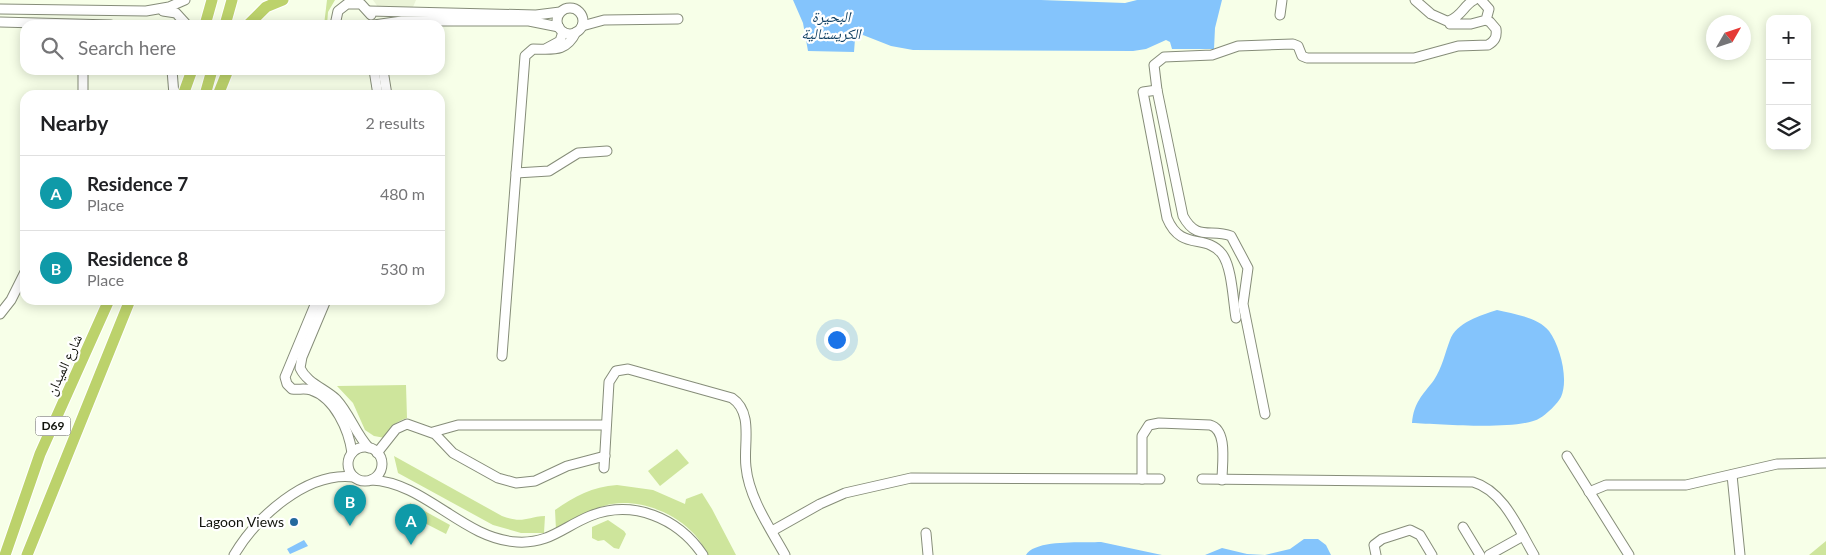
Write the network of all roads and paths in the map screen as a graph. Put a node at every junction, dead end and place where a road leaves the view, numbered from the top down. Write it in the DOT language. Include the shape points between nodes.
graph roads {
  1 [pos="185,0"];
  2 [pos="212,0"];
  3 [pos="232,0"];
  4 [pos="283,0"];
  5 [pos="566,0"];
  6 [pos="572,0"];
  7 [pos="1282,0"];
  8 [pos="1415,0"];
  9 [pos="1474,0"];
  10 [pos="1481,0"];
  11 [pos="361,2"];
  12 [pos="345,3"];
  13 [pos="0,9"];
  14 [pos="578,10"];
  15 [pos="146,11"];
  16 [pos="369,11"];
  17 [pos="560,12"];
  18 [pos="1280,14"];
  19 [pos="475,17"];
  20 [pos="678,18"];
  21 [pos="182,20"];
  22 [pos="206,20"];
  23 [pos="226,20"];
  24 [pos="253,20"];
  25 [pos="336,20"];
  26 [pos="372,20"];
  27 [pos="437,20"];
  28 [pos="604,20"];
  29 [pos="1486,20"];
  30 [pos="0,22"];
  31 [pos="1449,22"];
  32 [pos="20,23"];
  33 [pos="561,29"];
  34 [pos="579,29"];
  35 [pos="544,49"];
  36 [pos="83,75"];
  37 [pos="172,75"];
  38 [pos="190,75"];
  39 [pos="211,75"];
  40 [pos="226,75"];
  41 [pos="375,75"];
  42 [pos="384,75"];
  43 [pos="83,90"];
  44 [pos="174,90"];
  45 [pos="186,90"];
  46 [pos="206,90"];
  47 [pos="220,90"];
  48 [pos="377,90"];
  49 [pos="386,90"];
  50 [pos="1156,90"];
  51 [pos="607,151"];
  52 [pos="516,173"];
  53 [pos="20,281"];
  54 [pos="107,305"];
  55 [pos="128,305"];
  56 [pos="315,305"];
  57 [pos="324,305"];
  58 [pos="0,314"];
  59 [pos="1236,318"];
  60 [pos="502,356"];
  61 [pos="306,389"];
  62 [pos="344,411"];
  63 [pos="1265,414"];
  64 [pos="606,425"];
  65 [pos="446,430"];
  66 [pos="433,432"];
  67 [pos="352,434"];
  68 [pos="443,442"];
  69 [pos="373,451"];
  70 [pos="352,454"];
  71 [pos="605,456"];
  72 [pos="1567,456"];
  73 [pos="348,463"];
  74 [pos="1826,463"];
  75 [pos="381,465"];
  76 [pos="604,468"];
  77 [pos="1732,475"];
  78 [pos="335,477"];
  79 [pos="354,477"];
  80 [pos="1142,479"];
  81 [pos="1160,479"];
  82 [pos="1202,479"];
  83 [pos="371,480"];
  84 [pos="1222,480"];
  85 [pos="393,483"];
  86 [pos="1589,492"];
  87 [pos="1463,527"];
  88 [pos="772,531"];
  89 [pos="926,533"];
  90 [pos="1522,536"];
  91 [pos="5,555"];
  92 [pos="27,555"];
  93 [pos="234,555"];
  94 [pos="703,555"];
  95 [pos="786,555"];
  96 [pos="928,555"];
  97 [pos="1376,555"];
  98 [pos="1432,555"];
  99 [pos="1480,555"];
  100 [pos="1489,555"];
  101 [pos="1534,555"];
  102 [pos="1629,555"];
  103 [pos="1740,555"];
  1 -- 15 [label="street"];
  2 -- 22 [label="main road"];
  3 -- 23 [label="main road"];
  4 -- 24 [label="main road" via="266,7"];
  5 -- 17 [label="street"];
  6 -- 14 [label="street"];
  7 -- 18 [label="street"];
  8 -- 31 [label="street" via="1431,14"];
  9 -- 31 [label="street" via="1468,3 1461,15"];
  10 -- 29 [label="street" via="1489,9"];
  11 -- 12 [label="street"];
  11 -- 16 [label="street"];
  12 -- 25 [label="street"];
  13 -- 15 [label="street"];
  14 -- 17 [label="street" via="570,7"];
  14 -- 28 [label="street"];
  14 -- 34 [label="street" via="583,19"];
  15 -- 21 [label="street" via="173,11"];
  16 -- 19 [label="street"];
  16 -- 26 [label="street"];
  17 -- 19 [label="street"];
  17 -- 33 [label="street" via="557,20"];
  19 -- 27 [label="street"];
  19 -- 33 [label="street" via="536,22"];
  20 -- 28 [label="street"];
  28 -- 34 [label="street"];
  29 -- 31 [label="street" via="1465,24"];
  29 -- 50 [label="street" via="1496,29 1492,42 1458,46 1414,58 1307,58 1293,44 1238,46 1212,55 1164,57 1156,61 1153,69"];
  30 -- 32 [label="street"];
  33 -- 34 [label="street" via="571,34"];
  33 -- 35 [label="street" via="560,41"];
  34 -- 35 [label="street" via="563,47"];
  35 -- 52 [label="street" via="530,50 525,56"];
  36 -- 43 [label="street"];
  37 -- 44 [label="street"];
  38 -- 45 [label="main road"];
  39 -- 46 [label="main road"];
  40 -- 47 [label="main road"];
  41 -- 48 [label="street"];
  42 -- 49 [label="street"];
  50 -- 59 [label="street" via="1143,92 1167,218 1182,237 1210,245 1222,253"];
  50 -- 63 [label="street" via="1186,220 1199,232 1231,236 1247,265 1243,304"];
  51 -- 52 [label="street" via="578,153 549,171"];
  52 -- 60 [label="street"];
  53 -- 58 [label="street"];
  54 -- 91 [label="main road, شارع الميدان / D69" via="40,454"];
  55 -- 92 [label="main road, D69"];
  56 -- 61 [label="street" via="285,377 290,388"];
  57 -- 62 [label="street" via="301,370 320,387 336,394"];
  61 -- 62 [label="street"];
  61 -- 67 [label="street"];
  62 -- 67 [label="street" via="354,418"];
  64 -- 65 [label="street" via="458,425"];
  64 -- 71 [label="street"];
  64 -- 88 [label="street" via="609,382 614,373 622,369 655,375 732,398 745,414 745,463 751,488"];
  65 -- 66 [label="street"];
  65 -- 68 [label="street"];
  66 -- 68 [label="street"];
  66 -- 69 [label="street" via="410,425 400,426"];
  67 -- 69 [label="street"];
  67 -- 70 [label="street"];
  68 -- 71 [label="street" via="460,457 498,478 516,483 535,481 576,462"];
  69 -- 70 [label="street" via="360,448"];
  69 -- 75 [label="street"];
  70 -- 73 [label="street"];
  71 -- 76 [label="street"];
  72 -- 86 [label="street"];
  73 -- 78 [label="street"];
  73 -- 79 [label="street"];
  74 -- 77 [label="street" via="1777,464"];
  75 -- 83 [label="street"];
  75 -- 85 [label="street"];
  77 -- 86 [label="street" via="1676,486 1606,485"];
  77 -- 103 [label="street"];
  78 -- 79 [label="street"];
  78 -- 93 [label="street" via="280,503 248,534"];
  79 -- 83 [label="street" via="362,481"];
  80 -- 81 [label="street"];
  80 -- 84 [label="street" via="1142,436 1149,425 1159,423 1217,428 1221,436"];
  80 -- 88 [label="street" via="911,478 845,493"];
  82 -- 84 [label="street"];
  83 -- 85 [label="street"];
  84 -- 90 [label="street" via="1473,482 1496,495"];
  85 -- 94 [label="street" via="502,540 542,540 591,516 610,510 630,510 658,516 676,526"];
  86 -- 102 [label="street"];
  87 -- 99 [label="street"];
  88 -- 95 [label="street"];
  89 -- 96 [label="street"];
  90 -- 100 [label="street"];
  90 -- 101 [label="street"];
  97 -- 98 [label="street" via="1374,545 1382,539 1410,530 1420,535"];
}
